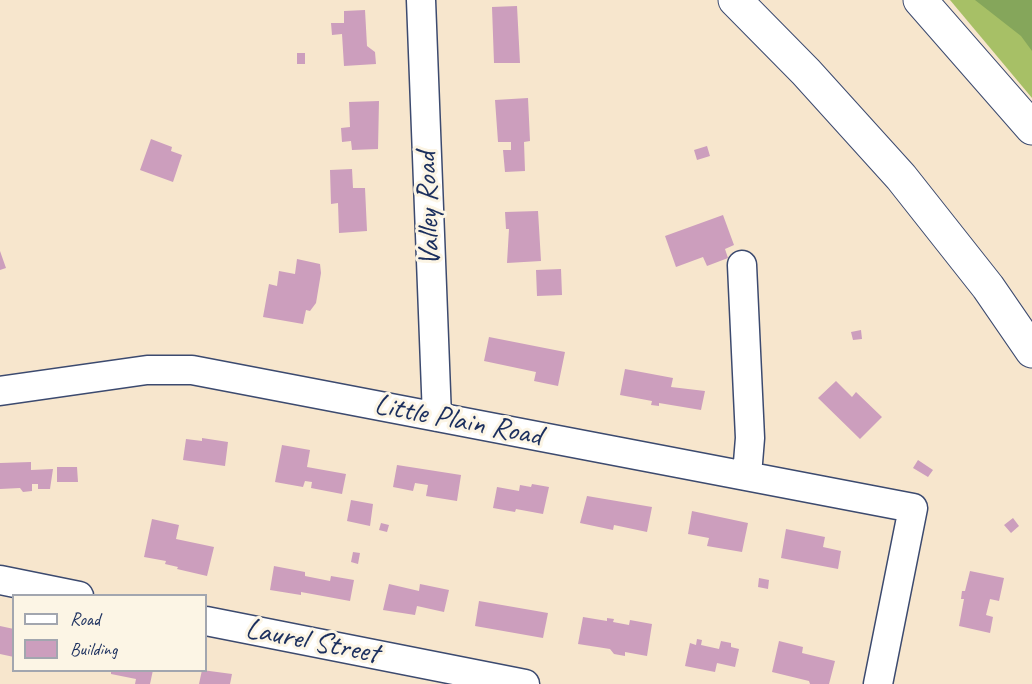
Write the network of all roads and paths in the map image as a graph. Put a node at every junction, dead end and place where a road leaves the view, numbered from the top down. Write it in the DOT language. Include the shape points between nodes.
graph roads {
  1 [pos="421,0"];
  2 [pos="735,0"];
  3 [pos="920,0"];
  4 [pos="1032,128"];
  5 [pos="742,265"];
  6 [pos="1032,351"];
  7 [pos="0,391"];
  8 [pos="437,417"];
  9 [pos="747,475"];
  10 [pos="0,580"];
  11 [pos="69,594"];
  12 [pos="207,621"];
  13 [pos="525,684"];
  14 [pos="878,684"];
  1 -- 8 [label="street, Valley Road"];
  2 -- 6 [label="highway" via="901,177 988,287"];
  3 -- 4 [label="highway"];
  5 -- 9 [label="street" via="750,438"];
  7 -- 8 [label="street, Little Plain Road" via="147,370 192,370"];
  8 -- 9 [label="street, Little Plain Road"];
  9 -- 14 [label="street, Little Plain Road" via="913,508"];
  10 -- 11 [label="street"];
  12 -- 13 [label="street, Laurel Street"];
}
